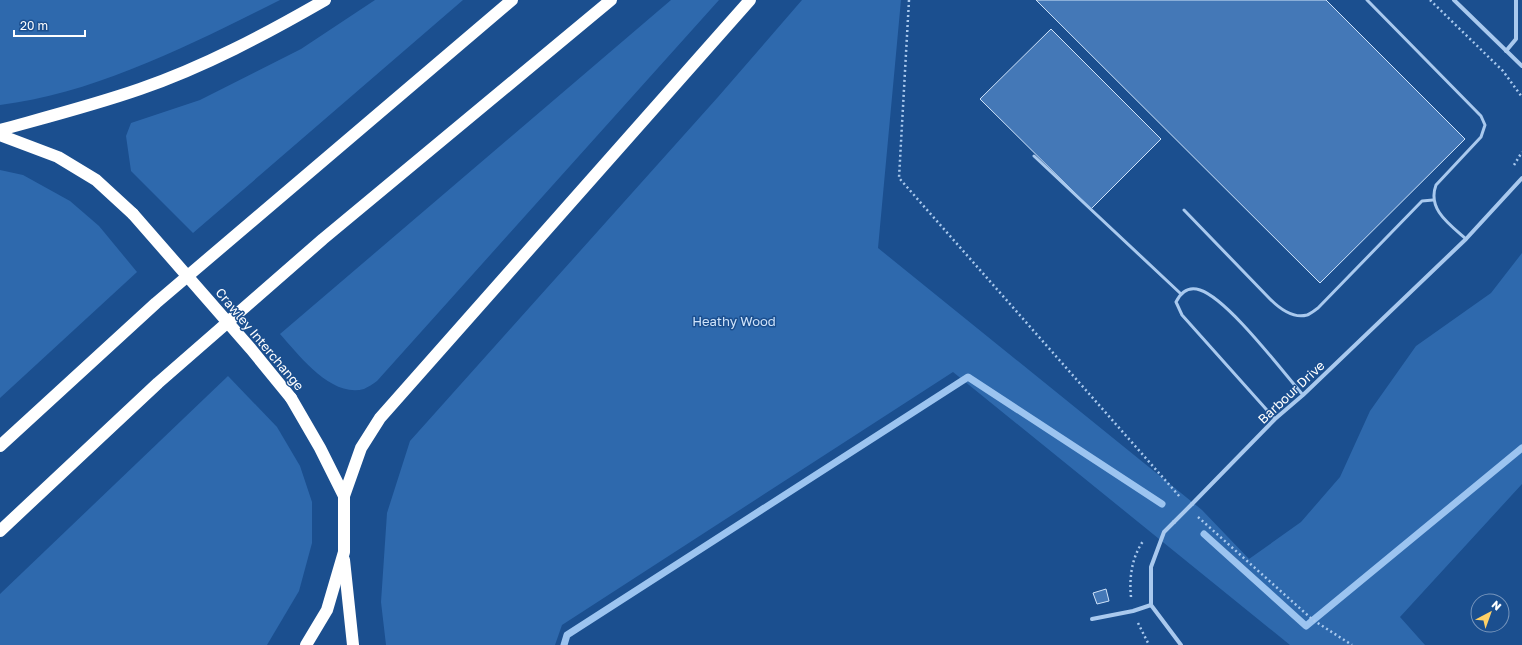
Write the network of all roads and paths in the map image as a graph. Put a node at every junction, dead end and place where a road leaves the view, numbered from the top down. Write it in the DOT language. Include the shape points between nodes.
graph roads {
  1 [pos="325,0"];
  2 [pos="512,0"];
  3 [pos="611,0"];
  4 [pos="750,0"];
  5 [pos="909,0"];
  6 [pos="1367,0"];
  7 [pos="1430,0"];
  8 [pos="1454,0"];
  9 [pos="1516,0"];
  10 [pos="1506,50"];
  11 [pos="1522,66"];
  12 [pos="1522,97"];
  13 [pos="0,130"];
  14 [pos="0,135"];
  15 [pos="1034,156"];
  16 [pos="1522,178"];
  17 [pos="1433,200"];
  18 [pos="1184,210"];
  19 [pos="1466,239"];
  20 [pos="1180,294"];
  21 [pos="1304,395"];
  22 [pos="1275,419"];
  23 [pos="0,446"];
  24 [pos="344,496"];
  25 [pos="1180,498"];
  26 [pos="1195,515"];
  27 [pos="0,531"];
  28 [pos="344,552"];
  29 [pos="1151,605"];
  30 [pos="1092,619"];
  31 [pos="306,645"];
  32 [pos="353,645"];
  33 [pos="1181,645"];
  34 [pos="1352,645"];
  1 -- 13 [label="highway" via="200,65 140,89"];
  2 -- 23 [label="highway" via="156,303"];
  3 -- 27 [label="highway" via="317,244 158,383"];
  4 -- 24 [label="highway" via="380,418 361,448"];
  5 -- 25 [label="path" via="899,178"];
  6 -- 17 [label="lane" via="1481,116 1485,125 1481,137 1436,185"];
  7 -- 12 [label="path" via="1503,71"];
  8 -- 10 [label="street"];
  9 -- 10 [label="street" via="1516,39"];
  10 -- 11 [label="street"];
  14 -- 24 [label="highway, Crawley Interchange, bridge" via="58,157 96,180 133,214 291,398"];
  15 -- 20 [label="lane"];
  16 -- 19 [label="street, Barbour Drive"];
  17 -- 18 [label="lane" via="1422,201 1318,308 1307,315 1284,311"];
  17 -- 19 [label="lane" via="1440,215"];
  19 -- 21 [label="street, Barbour Drive"];
  20 -- 21 [label="lane" via="1190,289 1201,290 1214,298 1249,332"];
  20 -- 22 [label="lane" via="1176,302 1182,315"];
  21 -- 22 [label="street, Barbour Drive"];
  22 -- 29 [label="street, Barbour Drive, bridge" via="1164,532 1151,567"];
  24 -- 28 [label="highway, Crawley Interchange"];
  26 -- 34 [label="path" via="1313,620"];
  28 -- 31 [label="highway, Crawley Interchange" via="327,610"];
  28 -- 32 [label="highway"];
  29 -- 30 [label="street"];
  29 -- 33 [label="street"];
}
